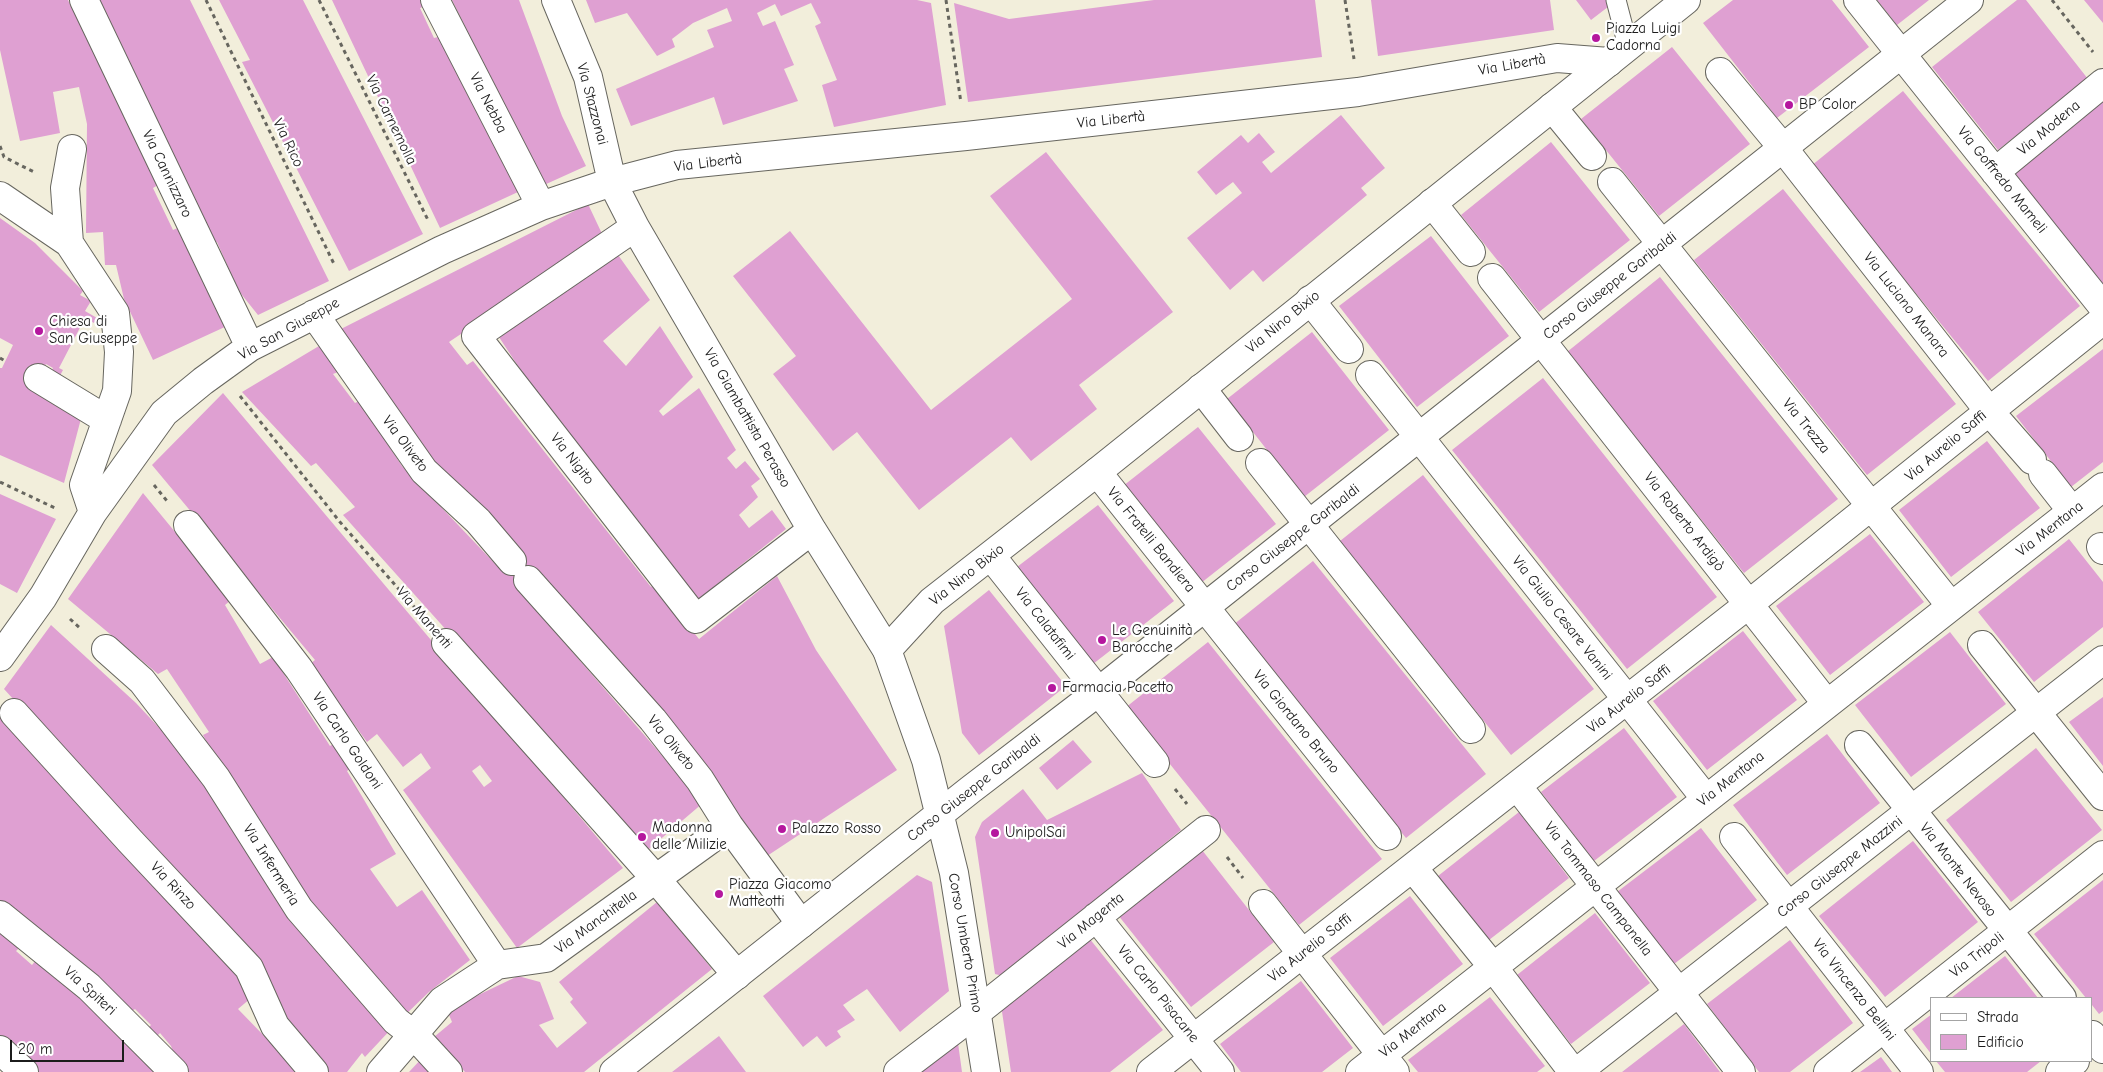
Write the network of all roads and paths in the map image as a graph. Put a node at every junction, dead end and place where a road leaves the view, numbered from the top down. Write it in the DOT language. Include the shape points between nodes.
graph roads {
  1 [pos="84,0"];
  2 [pos="206,0"];
  3 [pos="319,0"];
  4 [pos="435,0"];
  5 [pos="556,0"];
  6 [pos="946,0"];
  7 [pos="1345,0"];
  8 [pos="1616,0"];
  9 [pos="1686,0"];
  10 [pos="1858,0"];
  11 [pos="1969,0"];
  12 [pos="2052,0"];
  13 [pos="1901,53"];
  14 [pos="1619,54"];
  15 [pos="2097,57"];
  16 [pos="1720,72"];
  17 [pos="2103,84"];
  18 [pos="1358,92"];
  19 [pos="1552,107"];
  20 [pos="966,136"];
  21 [pos="0,146"];
  22 [pos="1783,148"];
  23 [pos="72,149"];
  24 [pos="1592,156"];
  25 [pos="1995,172"];
  26 [pos="612,182"];
  27 [pos="1612,182"];
  28 [pos="65,188"];
  29 [pos="0,196"];
  30 [pos="1432,203"];
  31 [pos="541,206"];
  32 [pos="635,227"];
  33 [pos="69,243"];
  34 [pos="1662,245"];
  35 [pos="442,250"];
  36 [pos="1471,252"];
  37 [pos="1492,278"];
  38 [pos="350,296"];
  39 [pos="1310,300"];
  40 [pos="2103,307"];
  41 [pos="314,314"];
  42 [pos="2103,320"];
  43 [pos="1541,340"];
  44 [pos="250,347"];
  45 [pos="1349,349"];
  46 [pos="0,358"];
  47 [pos="5,361"];
  48 [pos="219,369"];
  49 [pos="1370,375"];
  50 [pos="38,378"];
  51 [pos="1201,388"];
  52 [pos="1988,411"];
  53 [pos="107,420"];
  54 [pos="1239,437"];
  55 [pos="1419,437"];
  56 [pos="130,458"];
  57 [pos="1260,463"];
  58 [pos="1097,472"];
  59 [pos="0,482"];
  60 [pos="2103,487"];
  61 [pos="1872,507"];
  62 [pos="2072,511"];
  63 [pos="90,517"];
  64 [pos="188,525"];
  65 [pos="1309,525"];
  66 [pos="812,530"];
  67 [pos="991,556"];
  68 [pos="43,597"];
  69 [pos="1749,604"];
  70 [pos="1951,606"];
  71 [pos="1205,608"];
  72 [pos="446,643"];
  73 [pos="1982,645"];
  74 [pos="106,649"];
  75 [pos="887,650"];
  76 [pos="0,657"];
  77 [pos="2103,660"];
  78 [pos="1098,692"];
  79 [pos="1627,700"];
  80 [pos="1827,704"];
  81 [pos="14,713"];
  82 [pos="2036,714"];
  83 [pos="1471,729"];
  84 [pos="1859,745"];
  85 [pos="1155,763"];
  86 [pos="1517,786"];
  87 [pos="2103,796"];
  88 [pos="1706,799"];
  89 [pos="1912,811"];
  90 [pos="940,815"];
  91 [pos="729,826"];
  92 [pos="1206,830"];
  93 [pos="1387,836"];
  94 [pos="1734,837"];
  95 [pos="2103,855"];
  96 [pos="1413,868"];
  97 [pos="646,875"];
  98 [pos="1596,886"];
  99 [pos="1263,904"];
  100 [pos="1789,907"];
  101 [pos="0,916"];
  102 [pos="1096,917"];
  103 [pos="802,924"];
  104 [pos="2007,931"];
  105 [pos="1303,954"];
  106 [pos="497,965"];
  107 [pos="1493,968"];
  108 [pos="737,975"];
  109 [pos="1678,992"];
  110 [pos="2061,997"];
  111 [pos="977,1012"];
  112 [pos="1884,1028"];
  113 [pos="414,1035"];
  114 [pos="1194,1038"];
  115 [pos="0,1050"];
  116 [pos="2073,1062"];
  117 [pos="1388,1064"];
  118 [pos="24,1072"];
  119 [pos="174,1072"];
  120 [pos="314,1072"];
  121 [pos="381,1072"];
  122 [pos="448,1072"];
  123 [pos="614,1072"];
  124 [pos="898,1072"];
  125 [pos="986,1072"];
  126 [pos="1151,1072"];
  127 [pos="1220,1072"];
  128 [pos="1360,1072"];
  129 [pos="1572,1072"];
  130 [pos="1576,1072"];
  131 [pos="1742,1072"];
  132 [pos="1828,1072"];
  133 [pos="1919,1072"];
  134 [pos="2060,1072"];
  1 -- 44 [label="street, Via Cannizzaro"];
  2 -- 38 [label="path, Via Rico"];
  3 -- 35 [label="path, Via Carnemolla"];
  4 -- 31 [label="street, Via Nebba"];
  5 -- 26 [label="street, Via Stazzonai" via="588,77"];
  6 -- 20 [label="path"];
  7 -- 18 [label="path"];
  8 -- 14 [label="lane"];
  9 -- 14 [label="street, Via Nino Bixio"];
  10 -- 13 [label="street, Via Goffredo Mameli"];
  11 -- 13 [label="street, Corso Giuseppe Garibaldi"];
  12 -- 15 [label="path"];
  13 -- 22 [label="street, Corso Giuseppe Garibaldi"];
  13 -- 25 [label="street, Via Goffredo Mameli"];
  14 -- 18 [label="street, Via Libertà" via="1557,58"];
  14 -- 19 [label="street, Via Nino Bixio"];
  16 -- 22 [label="street, Via Luciano Manara"];
  17 -- 25 [label="street, Via Modena"];
  18 -- 20 [label="street, Via Libertà"];
  19 -- 24 [label="street"];
  19 -- 30 [label="street, Via Nino Bixio"];
  20 -- 26 [label="street, Via Libertà" via="677,165"];
  21 -- 28 [label="path" via="4,157"];
  22 -- 34 [label="street, Corso Giuseppe Garibaldi"];
  22 -- 52 [label="street, Via Luciano Manara"];
  23 -- 28 [label="street"];
  25 -- 40 [label="street, Via Goffredo Mameli"];
  26 -- 31 [label="street, Via San Giuseppe"];
  26 -- 32 [label="street, Via Giambattista Perasso"];
  27 -- 34 [label="street, Via Trezza"];
  28 -- 33 [label="street"];
  29 -- 33 [label="street"];
  30 -- 36 [label="street"];
  30 -- 39 [label="street, Via Nino Bixio"];
  31 -- 35 [label="street, Via San Giuseppe"];
  32 -- 66 [label="street, Via Giambattista Perasso"];
  32 -- 66 [label="street, Via Nigito" via="476,336 696,619"];
  33 -- 53 [label="street" via="115,313 119,352 117,391"];
  34 -- 43 [label="street, Corso Giuseppe Garibaldi"];
  34 -- 61 [label="street, Via Trezza"];
  35 -- 38 [label="street, Via San Giuseppe"];
  37 -- 43 [label="street, Via Roberto Ardigò"];
  38 -- 41 [label="street, Via San Giuseppe"];
  39 -- 45 [label="street"];
  39 -- 51 [label="street, Via Nino Bixio"];
  41 -- 44 [label="street, Via San Giuseppe"];
  41 -- 91 [label="street, Via Oliveto" via="424,471 478,521 653,720 700,780"];
  42 -- 52 [label="street, Via Aurelio Saffi"];
  43 -- 55 [label="street, Corso Giuseppe Garibaldi"];
  43 -- 69 [label="street, Via Roberto Ardigò"];
  44 -- 48 [label="street, Via San Giuseppe"];
  46 -- 47 [label="path"];
  48 -- 56 [label="street, Via San Giuseppe" via="164,413"];
  48 -- 72 [label="path, Via Manenti" via="340,522"];
  49 -- 55 [label="street, Via Giulio Cesare Vanini"];
  50 -- 53 [label="street"];
  51 -- 54 [label="street"];
  51 -- 58 [label="street, Via Nino Bixio"];
  52 -- 61 [label="street, Via Aurelio Saffi"];
  52 -- 62 [label="street, Via Luciano Manara"];
  53 -- 63 [label="street" via="84,485"];
  55 -- 65 [label="street, Corso Giuseppe Garibaldi"];
  55 -- 79 [label="street, Via Giulio Cesare Vanini"];
  56 -- 63 [label="street, Via San Giuseppe"];
  56 -- 64 [label="path"];
  57 -- 65 [label="street"];
  58 -- 67 [label="street, Via Nino Bixio"];
  58 -- 71 [label="street, Via Fratelli Bandiera"];
  59 -- 63 [label="path"];
  60 -- 62 [label="street, Via Mentana"];
  61 -- 69 [label="street, Via Aurelio Saffi"];
  61 -- 70 [label="street, Via Trezza"];
  62 -- 70 [label="street, Via Mentana"];
  63 -- 68 [label="street, Via San Giuseppe"];
  64 -- 106 [label="street, Via Carlo Goldoni" via="299,669"];
  65 -- 71 [label="street, Corso Giuseppe Garibaldi"];
  65 -- 83 [label="street"];
  66 -- 75 [label="street, Via Giambattista Perasso"];
  67 -- 75 [label="street, Via Nino Bixio" via="932,601"];
  67 -- 78 [label="street, Via Calatafimi"];
  68 -- 74 [label="path"];
  68 -- 76 [label="street, Via San Giuseppe"];
  69 -- 79 [label="street, Via Aurelio Saffi"];
  69 -- 80 [label="street, Via Roberto Ardigò"];
  70 -- 80 [label="street, Via Mentana"];
  71 -- 78 [label="street, Corso Giuseppe Garibaldi"];
  71 -- 93 [label="street, Via Giordano Bruno"];
  72 -- 97 [label="street, Via Manenti"];
  73 -- 82 [label="street"];
  74 -- 113 [label="street, Via Infermeria" via="142,681 216,778 298,909 396,1021"];
  75 -- 90 [label="street, Corso Umberto Primo" via="926,760"];
  77 -- 82 [label="street, Corso Giuseppe Mazzini"];
  78 -- 85 [label="street, Via Calatafimi"];
  78 -- 90 [label="street, Corso Giuseppe Garibaldi"];
  79 -- 86 [label="street, Via Aurelio Saffi"];
  79 -- 88 [label="street, Via Giulio Cesare Vanini"];
  80 -- 88 [label="street, Via Mentana"];
  81 -- 120 [label="street, Via Rinzo" via="250,968 275,1026"];
  82 -- 87 [label="street"];
  82 -- 89 [label="street, Corso Giuseppe Mazzini"];
  84 -- 89 [label="street"];
  86 -- 96 [label="street, Via Aurelio Saffi"];
  86 -- 98 [label="street, Via Tommaso Campanella"];
  88 -- 98 [label="street, Via Mentana"];
  89 -- 100 [label="street, Corso Giuseppe Mazzini"];
  89 -- 104 [label="street, Via Monte Nevoso"];
  90 -- 103 [label="street, Corso Giuseppe Garibaldi"];
  90 -- 111 [label="street, Corso Umberto Primo" via="954,873"];
  91 -- 97 [label="street, Via Manchitella"];
  91 -- 103 [label="street, Via Oliveto"];
  92 -- 102 [label="street, Via Magenta"];
  94 -- 100 [label="street"];
  95 -- 104 [label="street, Via Tripoli"];
  96 -- 105 [label="street, Via Aurelio Saffi"];
  96 -- 107 [label="street"];
  97 -- 106 [label="street, Via Manchitella" via="546,958"];
  97 -- 108 [label="street, Via Manenti"];
  98 -- 107 [label="street, Via Mentana"];
  98 -- 109 [label="street, Via Tommaso Campanella"];
  99 -- 105 [label="street"];
  100 -- 109 [label="street, Corso Giuseppe Mazzini"];
  100 -- 112 [label="street, Via Vincenzo Bellini"];
  101 -- 119 [label="street, Via Spiteri" via="89,987"];
  102 -- 111 [label="street, Via Magenta"];
  102 -- 114 [label="street, Via Carlo Pisacane"];
  103 -- 108 [label="street, Corso Giuseppe Garibaldi"];
  104 -- 110 [label="street, Via Monte Nevoso"];
  104 -- 112 [label="street, Via Tripoli"];
  105 -- 114 [label="street, Via Aurelio Saffi"];
  105 -- 117 [label="street"];
  106 -- 113 [label="street, Via Manchitella" via="442,1001"];
  107 -- 117 [label="street, Via Mentana"];
  107 -- 129 [label="street"];
  108 -- 123 [label="street, Corso Giuseppe Garibaldi"];
  109 -- 130 [label="street, Corso Giuseppe Mazzini"];
  109 -- 131 [label="street, Via Tommaso Campanella"];
  111 -- 124 [label="street, Via Magenta"];
  111 -- 125 [label="street, Corso Umberto Primo"];
  112 -- 132 [label="street, Via Tripoli"];
  112 -- 133 [label="street, Via Vincenzo Bellini"];
  113 -- 121 [label="street, Via Manchitella"];
  113 -- 122 [label="street, Via Infermeria"];
  114 -- 126 [label="street, Via Aurelio Saffi"];
  114 -- 127 [label="street, Via Carlo Pisacane"];
  115 -- 118 [label="street"];
  116 -- 134 [label="street"];
  117 -- 128 [label="street, Via Mentana"];
}
